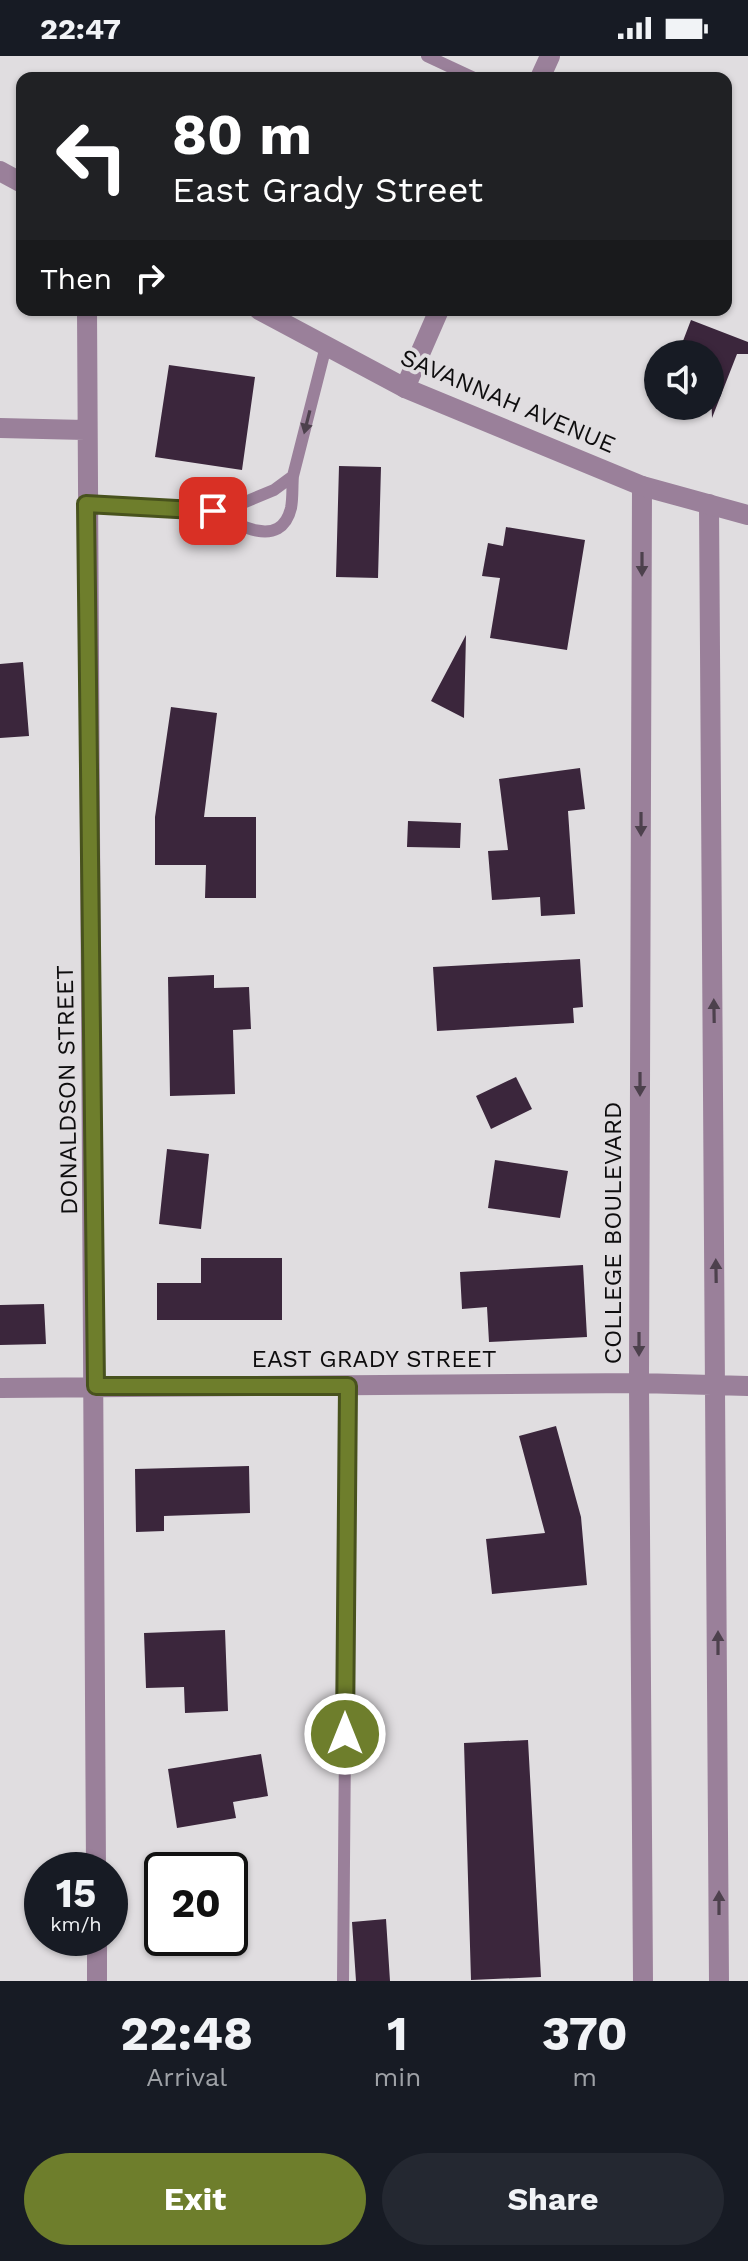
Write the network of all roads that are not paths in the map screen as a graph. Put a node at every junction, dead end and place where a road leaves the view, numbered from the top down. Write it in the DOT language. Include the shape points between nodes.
graph roads {
  1 [pos="427,56"];
  2 [pos="461,72"];
  3 [pos="87,316"];
  4 [pos="270,316"];
  5 [pos="436,316"];
  6 [pos="326,346"];
  7 [pos="405,388"];
  8 [pos="0,428"];
  9 [pos="85,430"];
  10 [pos="293,476"];
  11 [pos="642,486"];
  12 [pos="86,504"];
  13 [pos="709,504"];
  14 [pos="213,511"];
  15 [pos="748,515"];
  16 [pos="639,1383"];
  17 [pos="96,1386"];
  18 [pos="348,1386"];
  19 [pos="717,1386"];
  20 [pos="748,1386"];
  21 [pos="0,1388"];
  22 [pos="96,1852"];
  23 [pos="97,1956"];
  24 [pos="97,1981"];
  25 [pos="343,1981"];
  26 [pos="643,1981"];
  27 [pos="719,1981"];
  1 -- 2 [label="lane"];
  3 -- 9 [label="street, DONALDSON STREET"];
  4 -- 6 [label="street, SAVANNAH AVENUE"];
  5 -- 7 [label="street"];
  6 -- 7 [label="street, SAVANNAH AVENUE"];
  6 -- 10 [label="lane, one-way"];
  7 -- 11 [label="street, SAVANNAH AVENUE"];
  8 -- 9 [label="street"];
  9 -- 12 [label="street, DONALDSON STREET"];
  10 -- 14 [label="lane" via="274,490"];
  10 -- 14 [label="lane" via="291,509 273,529 244,530"];
  11 -- 13 [label="street, SAVANNAH AVENUE"];
  11 -- 16 [label="street, COLLEGE BOULEVARD, one-way"];
  12 -- 14 [label="lane"];
  12 -- 17 [label="street, DONALDSON STREET"];
  13 -- 15 [label="street, SAVANNAH AVENUE"];
  19 -- 13 [label="street, one-way"];
  16 -- 18 [label="street, EAST GRADY STREET"];
  16 -- 19 [label="street, EAST GRADY STREET"];
  16 -- 26 [label="street, COLLEGE BOULEVARD"];
  17 -- 18 [label="street, EAST GRADY STREET"];
  17 -- 21 [label="street, EAST GRADY STREET"];
  17 -- 22 [label="street, DONALDSON STREET"];
  18 -- 25 [label="lane"];
  19 -- 20 [label="street, EAST GRADY STREET"];
  27 -- 19 [label="street, one-way"];
  23 -- 24 [label="street"];
}
